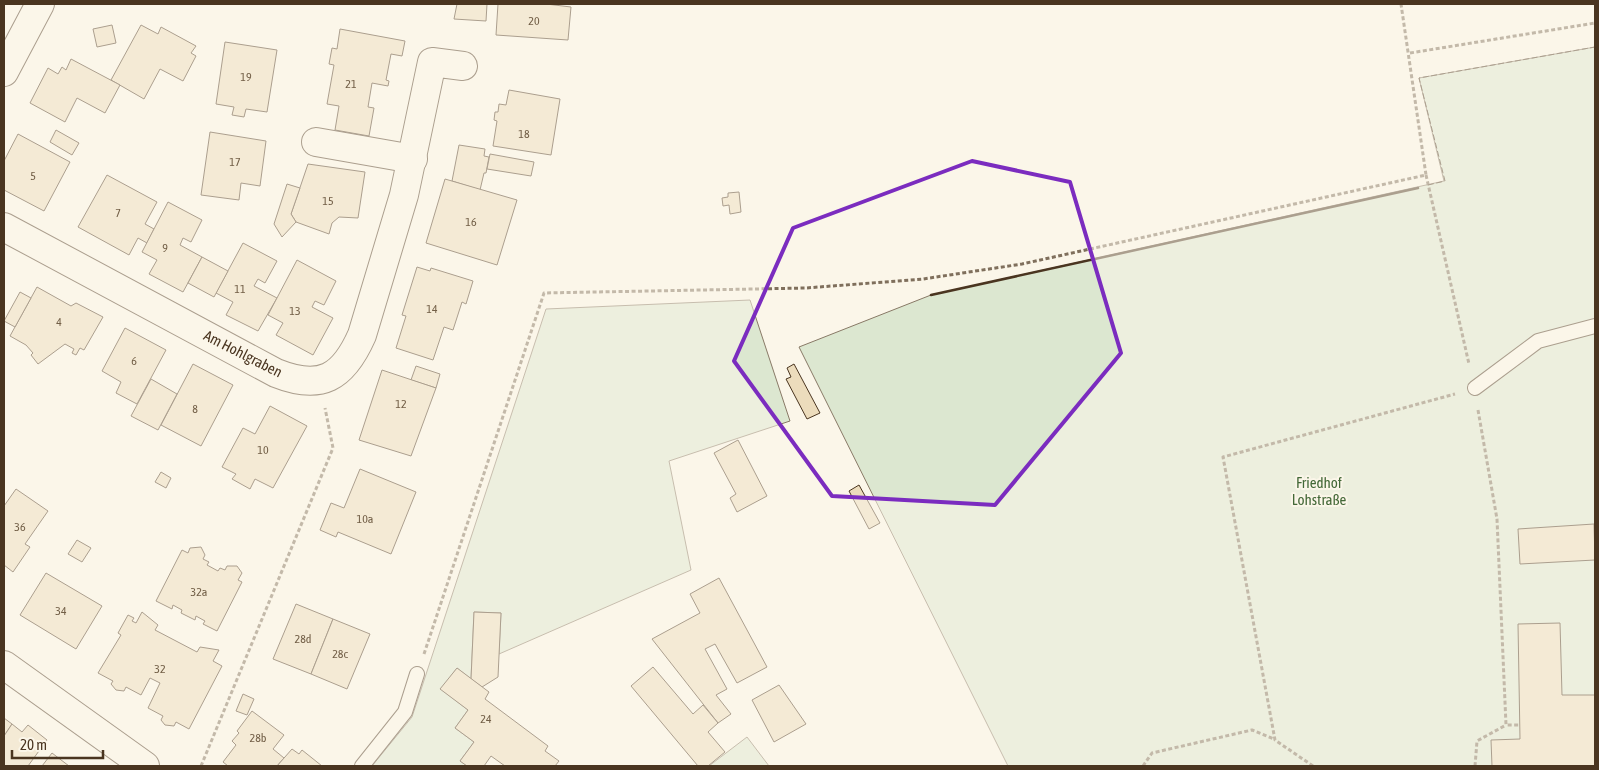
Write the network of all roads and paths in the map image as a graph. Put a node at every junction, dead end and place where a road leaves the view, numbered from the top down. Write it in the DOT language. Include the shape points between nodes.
graph roads {
  1 [pos="40,4"];
  2 [pos="1400,4"];
  3 [pos="1595,23"];
  4 [pos="10,45"];
  5 [pos="1410,54"];
  6 [pos="463,66"];
  7 [pos="4,72"];
  8 [pos="316,142"];
  9 [pos="413,159"];
  10 [pos="1426,175"];
  11 [pos="4,227"];
  12 [pos="1595,326"];
  13 [pos="319,380"];
  14 [pos="1475,388"];
  15 [pos="4,665"];
  16 [pos="418,674"];
  17 [pos="1506,725"];
  18 [pos="1519,725"];
  19 [pos="1275,740"];
  20 [pos="145,766"];
  21 [pos="201,766"];
  22 [pos="362,766"];
  23 [pos="1143,766"];
  24 [pos="1313,766"];
  25 [pos="1475,766"];
  1 -- 4 [label="street"];
  2 -- 5 [label="path"];
  3 -- 5 [label="path"];
  4 -- 7 [label="street"];
  5 -- 10 [label="path"];
  6 -- 9 [label="street, Am Hohlgraben" via="432,62"];
  8 -- 9 [label="street"];
  9 -- 13 [label="street, Am Hohlgraben" via="362,335 343,367"];
  10 -- 14 [label="path"];
  10 -- 16 [label="path" via="1022,264 923,279 806,288 544,293"];
  11 -- 13 [label="street, Am Hohlgraben" via="276,373 295,380"];
  12 -- 14 [label="lane" via="1538,341"];
  13 -- 21 [label="path" via="333,448"];
  14 -- 17 [label="path" via="1497,519"];
  14 -- 19 [label="path" via="1224,457"];
  15 -- 20 [label="street"];
  16 -- 22 [label="lane" via="405,712"];
  17 -- 18 [label="path"];
  17 -- 25 [label="path" via="1477,741"];
  19 -- 23 [label="path" via="1252,730 1152,753"];
  19 -- 24 [label="path"];
}
